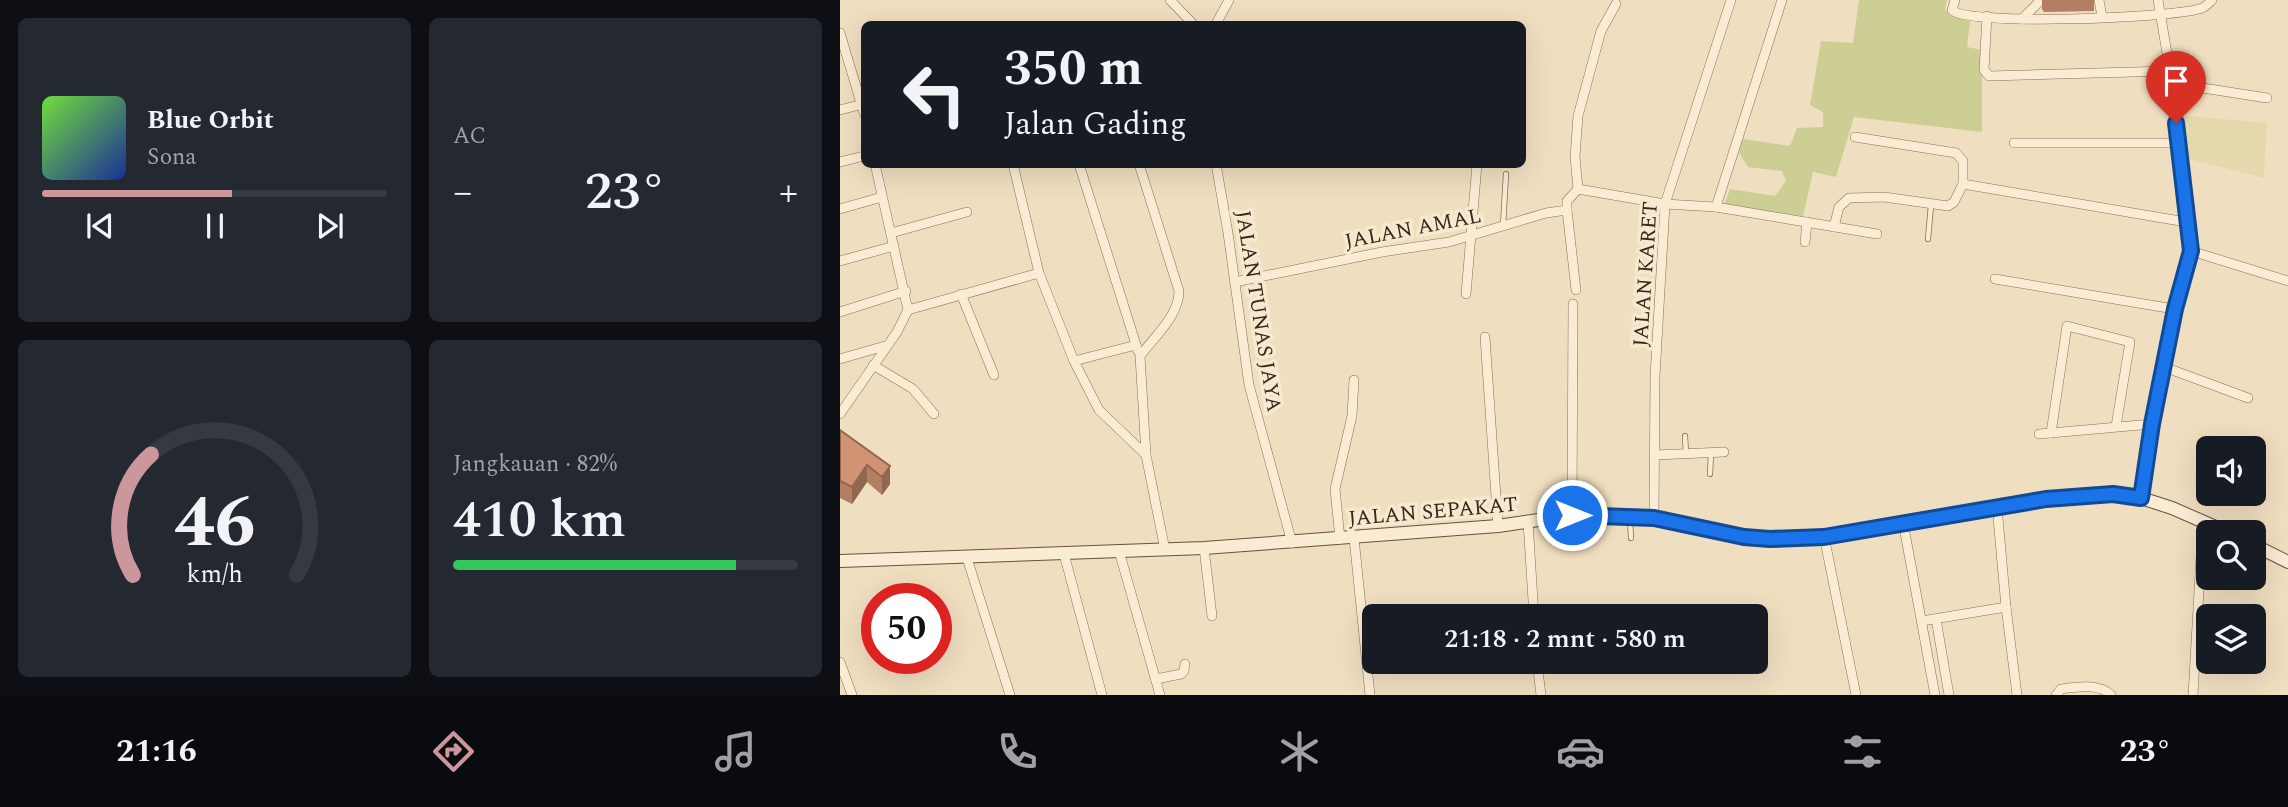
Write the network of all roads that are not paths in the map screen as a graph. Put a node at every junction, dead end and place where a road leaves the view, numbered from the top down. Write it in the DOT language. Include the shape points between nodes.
graph roads {
  1 [pos="1170,0"];
  2 [pos="1230,0"];
  3 [pos="1731,0"];
  4 [pos="1782,0"];
  5 [pos="1955,0"];
  6 [pos="2040,0"];
  7 [pos="2099,0"];
  8 [pos="2158,0"];
  9 [pos="2212,0"];
  10 [pos="1616,4"];
  11 [pos="2161,15"];
  12 [pos="1987,16"];
  13 [pos="2102,17"];
  14 [pos="2022,19"];
  15 [pos="1190,21"];
  16 [pos="1218,21"];
  17 [pos="840,33"];
  18 [pos="844,61"];
  19 [pos="2170,71"];
  20 [pos="2171,83"];
  21 [pos="861,85"];
  22 [pos="2267,98"];
  23 [pos="861,109"];
  24 [pos="840,110"];
  25 [pos="1855,137"];
  26 [pos="2014,143"];
  27 [pos="2178,143"];
  28 [pos="861,157"];
  29 [pos="840,162"];
  30 [pos="876,168"];
  31 [pos="1014,168"];
  32 [pos="1080,168"];
  33 [pos="1140,168"];
  34 [pos="1217,168"];
  35 [pos="1477,168"];
  36 [pos="1506,174"];
  37 [pos="1963,184"];
  38 [pos="1578,189"];
  39 [pos="881,197"];
  40 [pos="1665,204"];
  41 [pos="1931,205"];
  42 [pos="1716,207"];
  43 [pos="840,209"];
  44 [pos="1567,210"];
  45 [pos="967,212"];
  46 [pos="1807,222"];
  47 [pos="2186,222"];
  48 [pos="1503,226"];
  49 [pos="1834,227"];
  50 [pos="891,233"];
  51 [pos="1877,234"];
  52 [pos="1471,236"];
  53 [pos="1928,239"];
  54 [pos="1805,242"];
  55 [pos="894,246"];
  56 [pos="2191,251"];
  57 [pos="840,261"];
  58 [pos="1039,273"];
  59 [pos="1995,279"];
  60 [pos="2288,281"];
  61 [pos="1235,282"];
  62 [pos="1576,290"];
  63 [pos="905,291"];
  64 [pos="961,294"];
  65 [pos="1466,295"];
  66 [pos="1573,304"];
  67 [pos="2175,309"];
  68 [pos="908,310"];
  69 [pos="840,312"];
  70 [pos="1485,337"];
  71 [pos="1136,345"];
  72 [pos="886,346"];
  73 [pos="1140,356"];
  74 [pos="840,359"];
  75 [pos="1074,360"];
  76 [pos="873,365"];
  77 [pos="2164,367"];
  78 [pos="994,375"];
  79 [pos="1354,380"];
  80 [pos="2248,398"];
  81 [pos="840,414"];
  82 [pos="934,414"];
  83 [pos="2152,424"];
  84 [pos="2116,426"];
  85 [pos="2051,433"];
  86 [pos="2039,434"];
  87 [pos="1685,436"];
  88 [pos="1724,452"];
  89 [pos="1711,453"];
  90 [pos="1146,454"];
  91 [pos="1686,454"];
  92 [pos="1655,455"];
  93 [pos="1710,474"];
  94 [pos="2141,498"];
  95 [pos="1997,507"];
  96 [pos="1572,515"];
  97 [pos="1630,516"];
  98 [pos="1654,518"];
  99 [pos="2201,520"];
  100 [pos="1528,522"];
  101 [pos="1903,523"];
  102 [pos="1498,526"];
  103 [pos="1824,537"];
  104 [pos="1354,538"];
  105 [pos="1631,538"];
  106 [pos="1340,539"];
  107 [pos="1292,542"];
  108 [pos="1204,548"];
  109 [pos="1165,550"];
  110 [pos="1119,551"];
  111 [pos="2266,551"];
  112 [pos="1064,554"];
  113 [pos="967,558"];
  114 [pos="840,561"];
  115 [pos="2288,562"];
  116 [pos="2199,590"];
  117 [pos="1533,604"];
  118 [pos="2006,607"];
  119 [pos="1212,616"];
  120 [pos="1936,619"];
  121 [pos="1922,621"];
  122 [pos="840,662"];
  123 [pos="1185,664"];
  124 [pos="1538,674"];
  125 [pos="1156,679"];
  126 [pos="2059,692"];
  127 [pos="2107,692"];
  128 [pos="850,694"];
  129 [pos="1010,695"];
  130 [pos="1102,695"];
  131 [pos="1160,695"];
  132 [pos="1370,695"];
  133 [pos="1541,695"];
  134 [pos="1856,695"];
  135 [pos="1935,695"];
  136 [pos="1949,695"];
  137 [pos="2017,695"];
  138 [pos="2193,695"];
  1 -- 15 [label="street"];
  2 -- 16 [label="street"];
  3 -- 40 [label="street, JALAN KARET"];
  4 -- 42 [label="street"];
  5 -- 12 [label="street" via="1955,13"];
  6 -- 14 [label="street"];
  7 -- 13 [label="street"];
  8 -- 11 [label="street"];
  9 -- 11 [label="street" via="2198,10"];
  10 -- 38 [label="street" via="1601,31 1578,116"];
  11 -- 13 [label="street"];
  11 -- 19 [label="street"];
  12 -- 14 [label="street"];
  12 -- 19 [label="street" via="1984,69 1989,76"];
  13 -- 14 [label="street"];
  17 -- 18 [label="street"];
  18 -- 21 [label="street"];
  19 -- 20 [label="street"];
  20 -- 22 [label="street"];
  20 -- 27 [label="street"];
  23 -- 24 [label="street"];
  25 -- 37 [label="street" via="1956,153 1963,161"];
  26 -- 27 [label="street"];
  27 -- 47 [label="street"];
  28 -- 29 [label="street"];
  30 -- 39 [label="street"];
  31 -- 58 [label="street"];
  32 -- 71 [label="street"];
  33 -- 73 [label="street" via="1179,291 1175,312"];
  34 -- 61 [label="street, JALAN TUNAS JAYA"];
  35 -- 52 [label="street"];
  36 -- 48 [label="lane"];
  37 -- 41 [label="street" via="1953,204"];
  37 -- 47 [label="street"];
  38 -- 40 [label="street"];
  38 -- 44 [label="street" via="1566,201"];
  39 -- 43 [label="street"];
  39 -- 50 [label="street"];
  40 -- 42 [label="street"];
  40 -- 92 [label="street, JALAN KARET" via="1658,289"];
  41 -- 49 [label="street" via="1884,197 1849,198 1839,207"];
  41 -- 53 [label="lane"];
  42 -- 46 [label="street"];
  44 -- 48 [label="street, JALAN AMAL"];
  44 -- 62 [label="street"];
  45 -- 50 [label="street"];
  46 -- 49 [label="street"];
  46 -- 54 [label="street"];
  47 -- 56 [label="street"];
  48 -- 52 [label="street, JALAN AMAL"];
  49 -- 51 [label="street"];
  50 -- 55 [label="street"];
  52 -- 61 [label="street, JALAN AMAL"];
  52 -- 65 [label="street"];
  55 -- 57 [label="street"];
  55 -- 63 [label="street"];
  56 -- 60 [label="street"];
  56 -- 67 [label="street"];
  58 -- 64 [label="street"];
  58 -- 75 [label="street"];
  59 -- 67 [label="street"];
  61 -- 107 [label="street, JALAN TUNAS JAYA" via="1250,385"];
  63 -- 68 [label="street"];
  63 -- 69 [label="street"];
  64 -- 68 [label="street"];
  64 -- 78 [label="street"];
  66 -- 96 [label="street"];
  67 -- 77 [label="street"];
  68 -- 72 [label="street"];
  70 -- 102 [label="street"];
  71 -- 73 [label="street"];
  71 -- 75 [label="street"];
  72 -- 74 [label="street"];
  72 -- 76 [label="street"];
  73 -- 90 [label="street"];
  75 -- 90 [label="street" via="1099,411"];
  76 -- 81 [label="street"];
  76 -- 82 [label="street" via="913,389"];
  77 -- 80 [label="street"];
  77 -- 83 [label="street"];
  79 -- 106 [label="street" via="1352,416 1335,489"];
  83 -- 84 [label="street"];
  83 -- 94 [label="street"];
  84 -- 85 [label="street"];
  84 -- 85 [label="street" via="2130,342 2067,326"];
  85 -- 86 [label="street"];
  87 -- 91 [label="lane"];
  88 -- 89 [label="street"];
  89 -- 91 [label="street"];
  89 -- 93 [label="lane"];
  90 -- 109 [label="street"];
  91 -- 92 [label="street"];
  92 -- 98 [label="street, JALAN KARET"];
  94 -- 95 [label="main road, JALAN SEPAKAT" via="2082,495"];
  94 -- 99 [label="main road, JALAN SEPAKAT"];
  95 -- 101 [label="main road, JALAN SEPAKAT"];
  95 -- 118 [label="street"];
  96 -- 97 [label="main road, JALAN SEPAKAT"];
  96 -- 100 [label="main road, JALAN SEPAKAT"];
  97 -- 98 [label="main road, JALAN SEPAKAT"];
  97 -- 105 [label="lane"];
  98 -- 103 [label="main road, JALAN SEPAKAT" via="1744,537"];
  100 -- 102 [label="main road, JALAN SEPAKAT"];
  100 -- 117 [label="street"];
  101 -- 103 [label="main road, JALAN SEPAKAT"];
  101 -- 121 [label="street"];
  102 -- 104 [label="main road, JALAN SEPAKAT"];
  103 -- 134 [label="street"];
  104 -- 106 [label="main road, JALAN SEPAKAT"];
  104 -- 132 [label="street"];
  106 -- 107 [label="main road, JALAN SEPAKAT"];
  107 -- 108 [label="main road, JALAN SEPAKAT"];
  108 -- 109 [label="main road, JALAN SEPAKAT"];
  108 -- 119 [label="street"];
  109 -- 110 [label="main road, JALAN SEPAKAT"];
  110 -- 112 [label="main road, JALAN SEPAKAT"];
  110 -- 125 [label="street"];
  111 -- 115 [label="main road"];
  112 -- 113 [label="main road, JALAN SEPAKAT"];
  112 -- 130 [label="street"];
  113 -- 114 [label="main road, JALAN SEPAKAT"];
  113 -- 129 [label="street"];
  116 -- 138 [label="street"];
  118 -- 120 [label="street"];
  118 -- 137 [label="street"];
  120 -- 121 [label="street"];
  120 -- 136 [label="street"];
  121 -- 135 [label="street"];
  122 -- 128 [label="street"];
  123 -- 125 [label="street" via="1181,674"];
  124 -- 133 [label="street"];
  125 -- 131 [label="street"];
  126 -- 127 [label="street" via="2080,687"];
}
